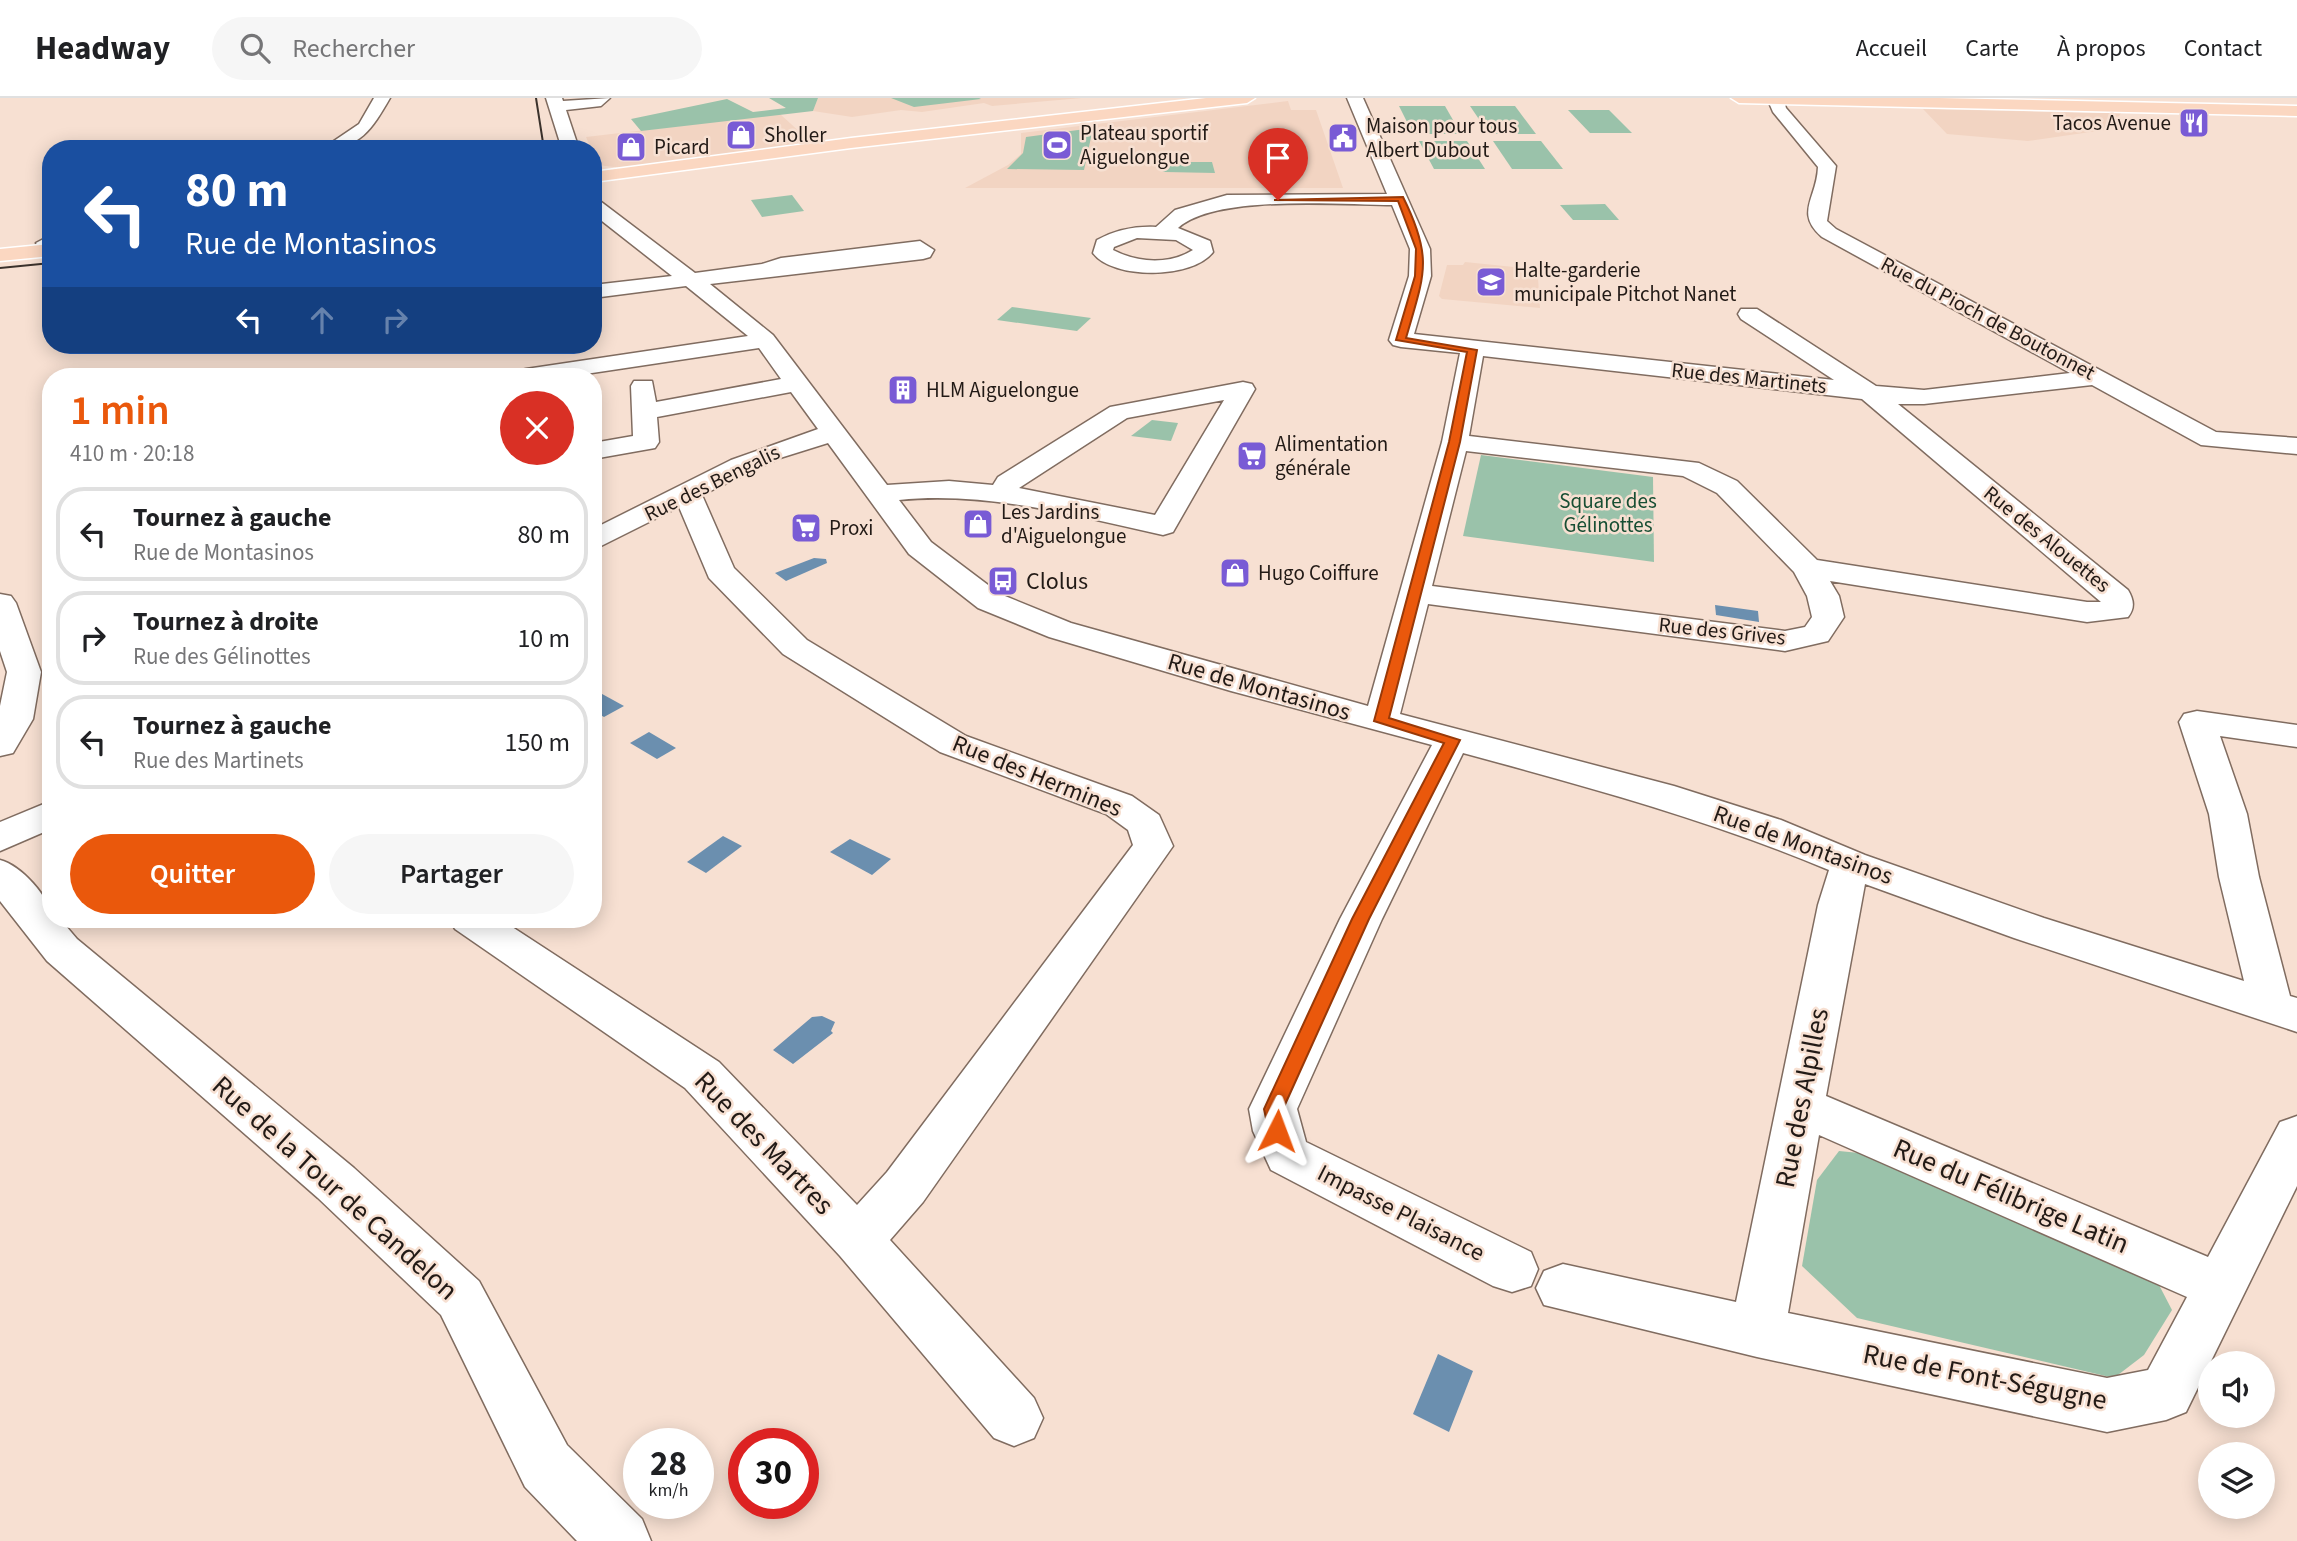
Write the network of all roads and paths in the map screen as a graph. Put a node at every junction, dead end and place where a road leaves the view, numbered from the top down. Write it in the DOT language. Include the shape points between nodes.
graph roads {
  1 [pos="382,98"];
  2 [pos="1247,98"];
  3 [pos="1355,98"];
  4 [pos="1739,98"];
  5 [pos="1775,98"];
  6 [pos="555,102"];
  7 [pos="599,103"];
  8 [pos="2297,111"];
  9 [pos="344,140"];
  10 [pos="567,140"];
  11 [pos="876,142"];
  12 [pos="602,176"];
  13 [pos="602,184"];
  14 [pos="1401,199"];
  15 [pos="602,212"];
  16 [pos="1162,232"];
  17 [pos="42,245"];
  18 [pos="42,246"];
  19 [pos="0,248"];
  20 [pos="0,256"];
  21 [pos="766,270"];
  22 [pos="692,281"];
  23 [pos="602,291"];
  24 [pos="1749,314"];
  25 [pos="765,340"];
  26 [pos="1472,350"];
  27 [pos="640,359"];
  28 [pos="580,368"];
  29 [pos="2097,377"];
  30 [pos="799,383"];
  31 [pos="1870,393"];
  32 [pos="645,412"];
  33 [pos="833,433"];
  34 [pos="1455,442"];
  35 [pos="2297,446"];
  36 [pos="602,449"];
  37 [pos="687,492"];
  38 [pos="1002,492"];
  39 [pos="877,494"];
  40 [pos="602,536"];
  41 [pos="1807,568"];
  42 [pos="1416,593"];
  43 [pos="0,603"];
  44 [pos="1381,721"];
  45 [pos="2297,736"];
  46 [pos="1452,740"];
  47 [pos="0,745"];
  48 [pos="42,817"];
  49 [pos="0,838"];
  50 [pos="1851,864"];
  51 [pos="0,873"];
  52 [pos="42,925"];
  53 [pos="44,928"];
  54 [pos="483,928"];
  55 [pos="2283,1011"];
  56 [pos="1801,1106"];
  57 [pos="2297,1136"];
  58 [pos="858,1240"];
  59 [pos="1512,1269"];
  60 [pos="2221,1286"];
  61 [pos="1563,1288"];
  62 [pos="1757,1332"];
  63 [pos="1014,1418"];
  64 [pos="620,1541"];
  1 -- 9 [label="street" via="365,127"];
  2 -- 11 [label="main road"];
  3 -- 14 [label="street"];
  4 -- 5 [label="main road"];
  5 -- 8 [label="main road"];
  5 -- 29 [label="street, Rue du Pioch de Boutonnet" via="1779,109 1827,166 1817,202 1817,223"];
  6 -- 7 [label="street"];
  6 -- 10 [label="street"];
  11 -- 12 [label="main road"];
  11 -- 13 [label="main road"];
  14 -- 16 [label="street" via="1227,201 1182,214"];
  14 -- 26 [label="street, Rue des Martinets" via="1420,249 1420,276 1401,340"];
  15 -- 22 [label="street, Rue de Montasinos"];
  17 -- 19 [label="main road"];
  18 -- 20 [label="main road"];
  21 -- 21 [label="street" via="823,267 924,250 781,264"];
  21 -- 22 [label="street"];
  22 -- 23 [label="street"];
  22 -- 25 [label="street, Rue de Montasinos"];
  24 -- 31 [label="street, Rue des Alouettes"];
  25 -- 27 [label="street"];
  25 -- 30 [label="street, Rue de Montasinos"];
  26 -- 31 [label="street, Rue des Martinets"];
  26 -- 34 [label="street"];
  27 -- 28 [label="street"];
  27 -- 32 [label="street"];
  29 -- 31 [label="street, Rue des Martinets" via="1924,397"];
  29 -- 35 [label="street, Rue du Pioch de Boutonnet" via="2210,439"];
  30 -- 32 [label="street"];
  30 -- 33 [label="street, Rue de Montasinos"];
  31 -- 41 [label="street, Rue des Alouettes" via="2117,597 2117,610 2088,612"];
  32 -- 36 [label="street" via="646,442"];
  33 -- 37 [label="street, Rue des Bengalis" via="801,440"];
  33 -- 39 [label="street, Rue de Montasinos"];
  34 -- 41 [label="street, Rue des Grives" via="1689,469 1727,487"];
  34 -- 42 [label="street"];
  37 -- 40 [label="street, Rue des Bengalis"];
  37 -- 58 [label="street, Rue des Hermines" via="720,572 794,647 953,744 1119,805 1145,824 1153,846 905,1187"];
  38 -- 38 [label="street" via="1008,483 1119,412 1243,389 1163,526"];
  38 -- 39 [label="street" via="919,488"];
  39 -- 44 [label="street, Rue de Montasinos" via="920,548 989,601 1060,630"];
  41 -- 42 [label="street, Rue des Grives" via="1823,596 1828,617 1816,634 1785,641"];
  42 -- 44 [label="street"];
  43 -- 47 [label="street" via="24,672 15,719"];
  44 -- 46 [label="street, Rue de Montasinos"];
  45 -- 55 [label="street, Rue de Montasinos" via="2197,722 2228,814 2267,987"];
  46 -- 50 [label="street, Rue de Montasinos" via="1661,794 1767,829"];
  46 -- 59 [label="street, Impasse Plaisance" via="1361,919 1273,1109 1288,1156"];
  48 -- 49 [label="street"];
  50 -- 55 [label="street, Rue de Montasinos"];
  50 -- 56 [label="street, Rue des Alpilles"];
  51 -- 52 [label="street, Rue de la Tour de Candelon"];
  53 -- 64 [label="street, Rue de la Tour de Candelon" via="62,950 336,1183 460,1298 546,1466"];
  54 -- 58 [label="street, Rue des Martres" via="702,1075"];
  56 -- 60 [label="street, Rue du Félibrige Latin"];
  56 -- 62 [label="street, Rue des Alpilles"];
  57 -- 60 [label="street, Rue de Font-Ségugne"];
  58 -- 63 [label="street, Rue des Martres"];
  60 -- 62 [label="street, Rue de Font-Ségugne" via="2166,1393 2107,1405"];
  61 -- 62 [label="street, Rue de Font-Ségugne"];
}
